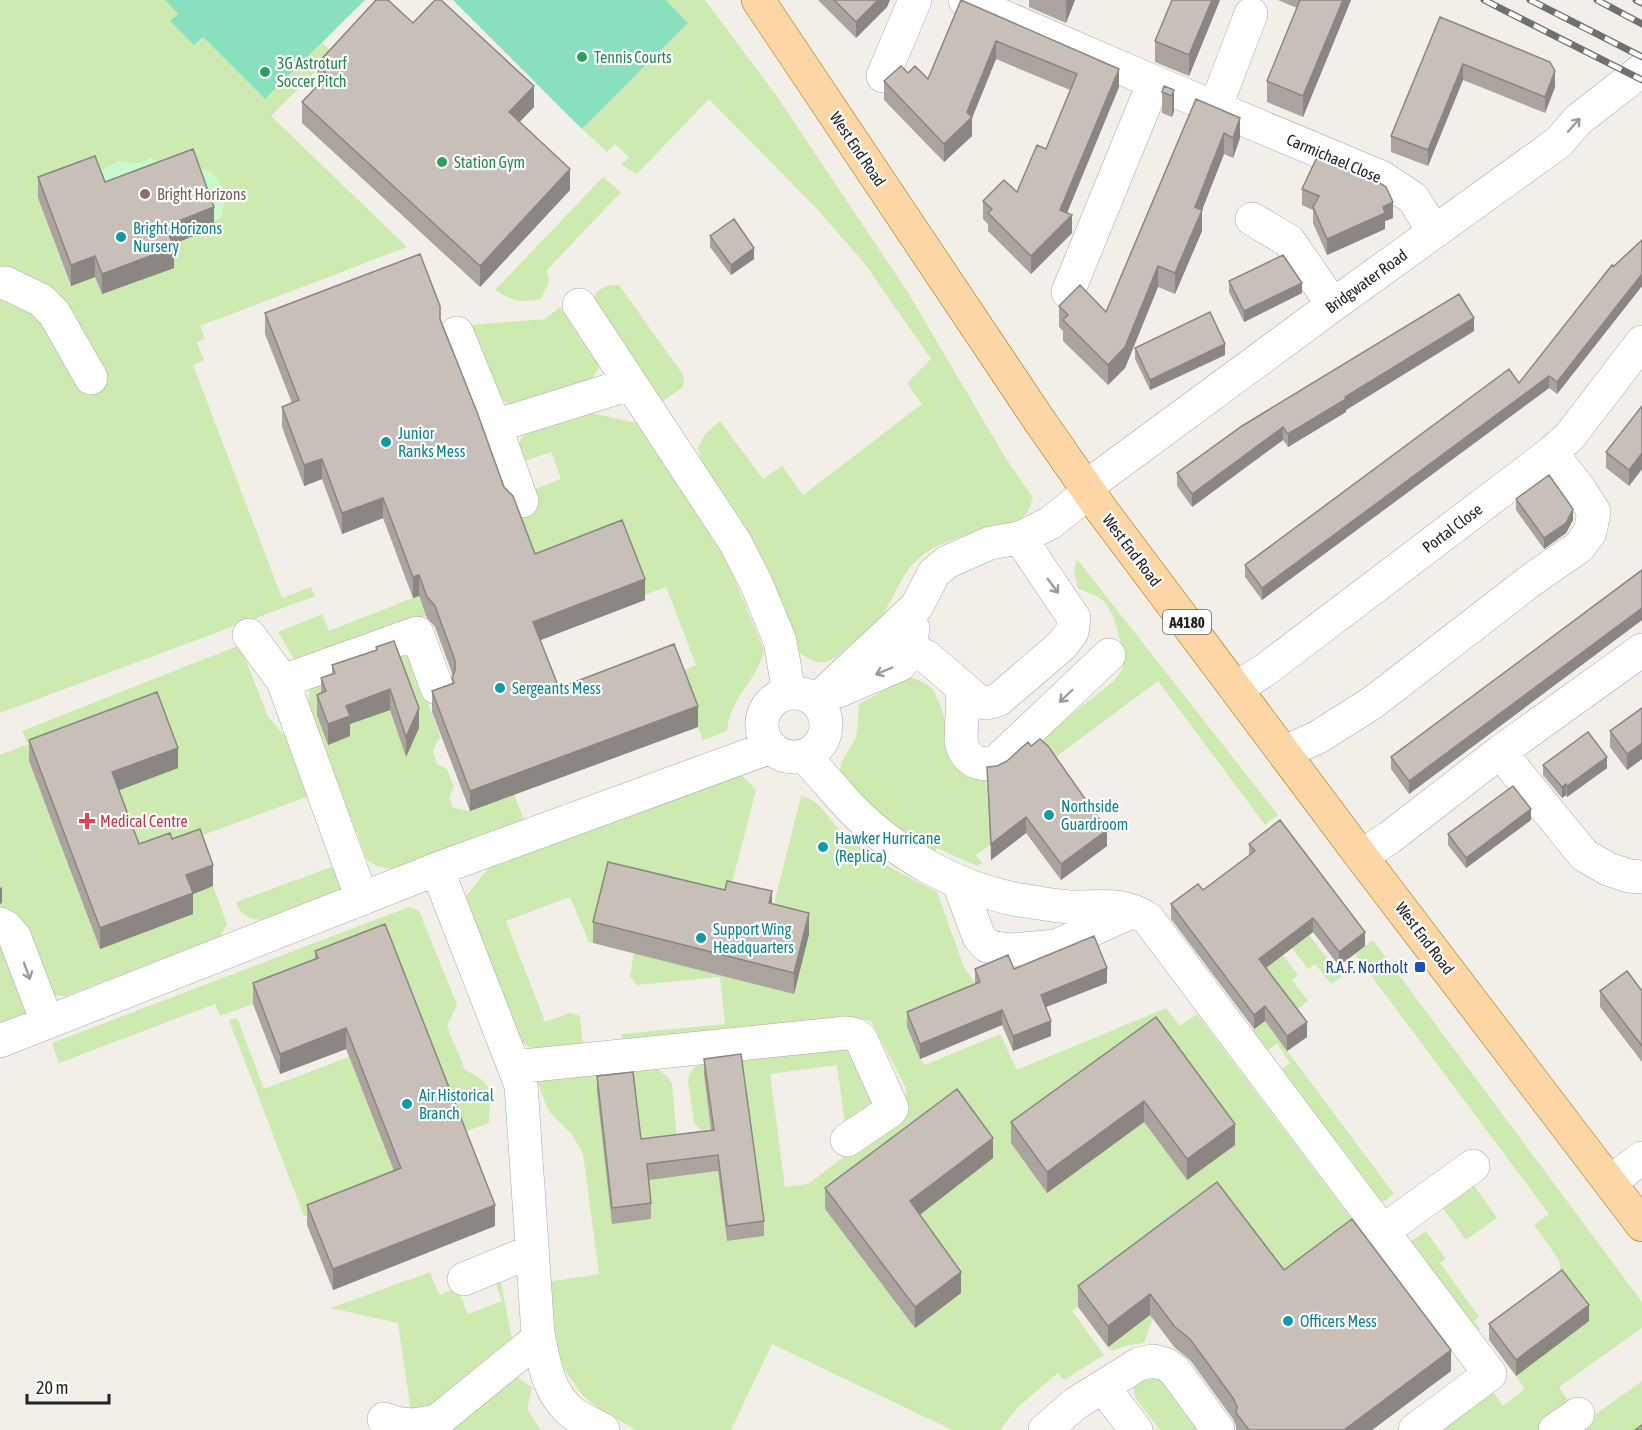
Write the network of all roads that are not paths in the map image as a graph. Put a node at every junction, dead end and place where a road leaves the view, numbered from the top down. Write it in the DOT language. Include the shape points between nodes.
graph roads {
  1 [pos="758,0"];
  2 [pos="915,0"];
  3 [pos="975,2"];
  4 [pos="1251,14"];
  5 [pos="1642,70"];
  6 [pos="883,76"];
  7 [pos="1154,82"];
  8 [pos="1215,108"];
  9 [pos="1252,219"];
  10 [pos="1434,232"];
  11 [pos="0,283"];
  12 [pos="1068,292"];
  13 [pos="579,304"];
  14 [pos="1333,304"];
  15 [pos="457,333"];
  16 [pos="1642,342"];
  17 [pos="91,378"];
  18 [pos="630,384"];
  19 [pos="495,426"];
  20 [pos="1551,453"];
  21 [pos="1088,489"];
  22 [pos="522,501"];
  23 [pos="1020,538"];
  24 [pos="917,606"];
  25 [pos="249,635"];
  26 [pos="910,648"];
  27 [pos="1642,650"];
  28 [pos="1109,655"];
  29 [pos="284,681"];
  30 [pos="437,688"];
  31 [pos="963,688"];
  32 [pos="1237,688"];
  33 [pos="803,697"];
  34 [pos="771,747"];
  35 [pos="1285,752"];
  36 [pos="1500,752"];
  37 [pos="804,756"];
  38 [pos="1361,856"];
  39 [pos="437,869"];
  40 [pos="1642,877"];
  41 [pos="958,881"];
  42 [pos="362,898"];
  43 [pos="1136,910"];
  44 [pos="0,924"];
  45 [pos="47,1022"];
  46 [pos="0,1041"];
  47 [pos="514,1066"];
  48 [pos="847,1140"];
  49 [pos="1642,1158"];
  50 [pos="1473,1166"];
  51 [pos="1610,1182"];
  52 [pos="1642,1225"];
  53 [pos="1383,1231"];
  54 [pos="532,1251"];
  55 [pos="464,1279"];
  56 [pos="539,1338"];
  57 [pos="1103,1387"];
  58 [pos="384,1419"];
  59 [pos="603,1430"];
  60 [pos="1045,1430"];
  61 [pos="1136,1430"];
  62 [pos="1218,1430"];
  63 [pos="1415,1430"];
  1 -- 21 [label="main road, West End Road / A4180"];
  2 -- 6 [label="street"];
  3 -- 7 [label="street, Carmichael Close"];
  4 -- 8 [label="street"];
  10 -- 5 [label="street, Bridgwater Road, one-way" via="1559,142 1578,120"];
  7 -- 8 [label="street, Carmichael Close"];
  7 -- 12 [label="street"];
  8 -- 10 [label="street, Carmichael Close" via="1381,177 1413,198"];
  9 -- 14 [label="street" via="1289,242"];
  10 -- 14 [label="street, Bridgwater Road"];
  11 -- 17 [label="street" via="41,300 54,313"];
  13 -- 18 [label="street"];
  14 -- 21 [label="street, Bridgwater Road"];
  15 -- 19 [label="street"];
  16 -- 20 [label="street, Portal Close" via="1570,436"];
  18 -- 19 [label="street"];
  18 -- 33 [label="street" via="678,437 756,583"];
  19 -- 22 [label="street"];
  20 -- 32 [label="street, Portal Close"];
  20 -- 35 [label="street" via="1594,512 1590,532 1579,547 1364,708"];
  21 -- 23 [label="street, Bridgwater Road" via="1050,523"];
  21 -- 32 [label="main road, West End Road / A4180"];
  23 -- 24 [label="street" via="990,543 947,562 933,573"];
  23 -- 31 [label="street, one-way" via="1074,618 1072,632 998,700 978,701"];
  24 -- 26 [label="street"];
  24 -- 33 [label="street"];
  25 -- 29 [label="street"];
  26 -- 31 [label="street" via="927,657"];
  26 -- 33 [label="street, one-way" via="901,664"];
  27 -- 36 [label="street"];
  28 -- 31 [label="street, one-way" via="995,763 975,762 963,750"];
  29 -- 30 [label="street" via="417,633"];
  29 -- 42 [label="street"];
  32 -- 35 [label="main road, West End Road / A4180"];
  33 -- 34 [label="street" via="780,696 765,710 762,729"];
  33 -- 37 [label="street" via="826,717 827,727 820,745"];
  34 -- 37 [label="street" via="786,756"];
  34 -- 39 [label="street"];
  35 -- 38 [label="main road, West End Road / A4180"];
  36 -- 38 [label="street"];
  36 -- 40 [label="street" via="1584,855 1608,869"];
  37 -- 41 [label="street" via="879,833 911,856"];
  38 -- 51 [label="main road, West End Road / A4180"];
  39 -- 42 [label="street"];
  39 -- 47 [label="street"];
  41 -- 43 [label="street" via="1038,903"];
  41 -- 43 [label="street" via="979,937 987,946 996,948 1056,946"];
  42 -- 45 [label="street"];
  43 -- 53 [label="street" via="1159,931"];
  44 -- 45 [label="street, one-way" via="15,938"];
  45 -- 46 [label="street"];
  47 -- 48 [label="street" via="854,1034 861,1039 892,1108"];
  47 -- 54 [label="street" via="521,1085"];
  49 -- 51 [label="street"];
  50 -- 53 [label="street"];
  51 -- 52 [label="main road, West End Road / A4180"];
  53 -- 63 [label="street" via="1490,1374"];
  54 -- 55 [label="street"];
  54 -- 56 [label="street"];
  56 -- 58 [label="street" via="437,1421 414,1425"];
  56 -- 59 [label="street" via="545,1372 555,1392 570,1411"];
  57 -- 60 [label="street" via="1075,1404"];
  57 -- 61 [label="street"];
  57 -- 62 [label="street" via="1139,1364 1165,1364 1175,1371"];
}
